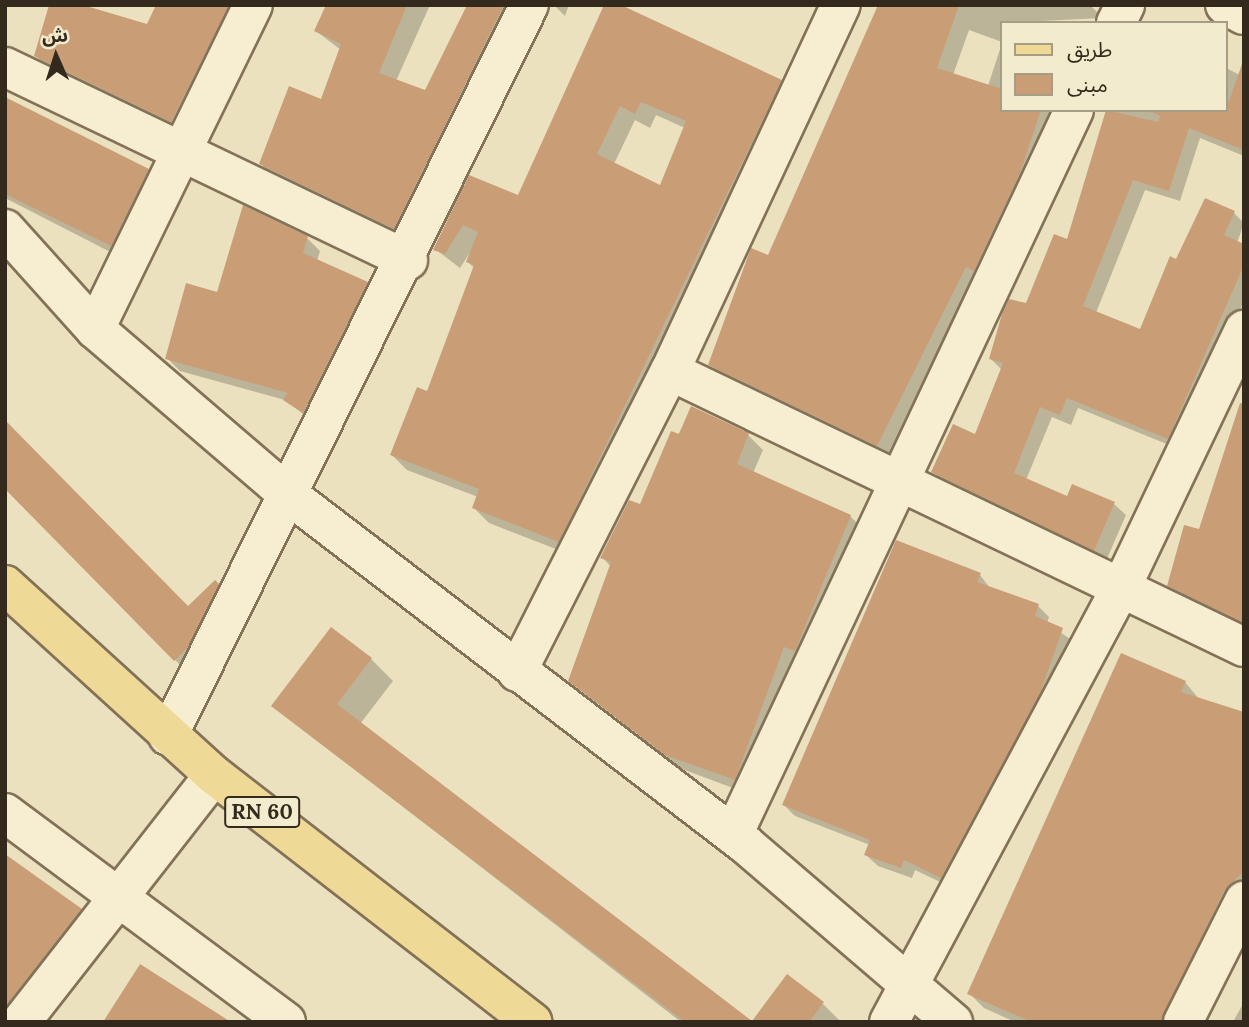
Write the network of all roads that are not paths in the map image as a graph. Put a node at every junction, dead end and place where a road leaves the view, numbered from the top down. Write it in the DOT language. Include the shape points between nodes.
graph roads {
  1 [pos="253,5"];
  2 [pos="529,5"];
  3 [pos="841,5"];
  4 [pos="1125,5"];
  5 [pos="1225,5"];
  6 [pos="1244,15"];
  7 [pos="1117,21"];
  8 [pos="5,67"];
  9 [pos="1073,112"];
  10 [pos="182,150"];
  11 [pos="5,229"];
  12 [pos="408,260"];
  13 [pos="95,329"];
  14 [pos="1244,330"];
  15 [pos="670,371"];
  16 [pos="897,478"];
  17 [pos="290,496"];
  18 [pos="5,585"];
  19 [pos="1122,586"];
  20 [pos="1244,647"];
  21 [pos="517,672"];
  22 [pos="168,736"];
  23 [pos="214,775"];
  24 [pos="5,813"];
  25 [pos="733,835"];
  26 [pos="118,895"];
  27 [pos="1244,901"];
  28 [pos="912,986"];
  29 [pos="21,1022"];
  30 [pos="286,1022"];
  31 [pos="533,1022"];
  32 [pos="890,1022"];
  33 [pos="953,1022"];
  34 [pos="1183,1022"];
  1 -- 10 [label="street"];
  2 -- 12 [label="street"];
  3 -- 15 [label="street"];
  4 -- 7 [label="street"];
  5 -- 6 [label="street"];
  8 -- 10 [label="street"];
  9 -- 16 [label="street"];
  10 -- 12 [label="street"];
  10 -- 13 [label="street"];
  11 -- 13 [label="street"];
  12 -- 17 [label="street"];
  13 -- 17 [label="street"];
  14 -- 19 [label="street"];
  15 -- 16 [label="street"];
  15 -- 21 [label="street"];
  16 -- 19 [label="street"];
  16 -- 25 [label="street"];
  17 -- 21 [label="street"];
  17 -- 22 [label="street"];
  18 -- 22 [label="main road, RN 60"];
  19 -- 20 [label="street"];
  19 -- 28 [label="street"];
  21 -- 25 [label="street"];
  22 -- 23 [label="main road, RN 60"];
  23 -- 26 [label="street"];
  23 -- 31 [label="main road, RN 60"];
  24 -- 26 [label="street"];
  25 -- 28 [label="street"];
  26 -- 29 [label="street"];
  26 -- 30 [label="street"];
  27 -- 34 [label="street"];
  28 -- 32 [label="street"];
  28 -- 33 [label="street"];
}
